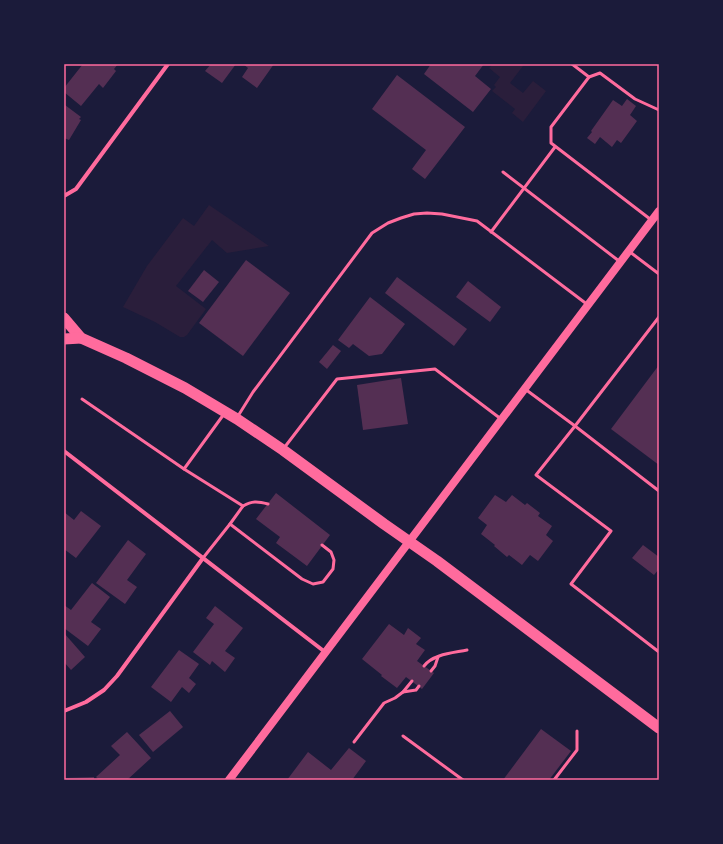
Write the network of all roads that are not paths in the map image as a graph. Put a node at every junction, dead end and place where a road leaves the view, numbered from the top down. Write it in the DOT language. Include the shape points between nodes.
graph roads {
  1 [pos="168,64"];
  2 [pos="572,64"];
  3 [pos="589,77"];
  4 [pos="659,110"];
  5 [pos="555,147"];
  6 [pos="503,172"];
  7 [pos="524,188"];
  8 [pos="64,196"];
  9 [pos="659,211"];
  10 [pos="652,220"];
  11 [pos="492,232"];
  12 [pos="629,251"];
  13 [pos="620,262"];
  14 [pos="659,274"];
  15 [pos="588,305"];
  16 [pos="659,317"];
  17 [pos="64,318"];
  18 [pos="81,338"];
  19 [pos="64,339"];
  20 [pos="525,389"];
  21 [pos="82,398"];
  22 [pos="225,412"];
  23 [pos="237,419"];
  24 [pos="502,420"];
  25 [pos="575,426"];
  26 [pos="283,450"];
  27 [pos="64,451"];
  28 [pos="184,469"];
  29 [pos="659,491"];
  30 [pos="268,504"];
  31 [pos="243,506"];
  32 [pos="230,524"];
  33 [pos="409,542"];
  34 [pos="322,545"];
  35 [pos="203,558"];
  36 [pos="467,650"];
  37 [pos="326,652"];
  38 [pos="659,652"];
  39 [pos="438,656"];
  40 [pos="424,666"];
  41 [pos="431,671"];
  42 [pos="412,681"];
  43 [pos="419,686"];
  44 [pos="403,692"];
  45 [pos="64,711"];
  46 [pos="659,728"];
  47 [pos="577,731"];
  48 [pos="403,736"];
  49 [pos="354,742"];
  50 [pos="229,780"];
  51 [pos="463,780"];
  52 [pos="554,780"];
  1 -- 8 [label="street" via="76,189"];
  2 -- 3 [label="lane"];
  3 -- 4 [label="lane" via="600,73 635,99"];
  3 -- 5 [label="lane" via="551,127 551,143"];
  5 -- 7 [label="lane"];
  5 -- 10 [label="lane"];
  6 -- 7 [label="lane"];
  7 -- 11 [label="lane"];
  7 -- 13 [label="lane"];
  9 -- 10 [label="main road"];
  10 -- 12 [label="main road"];
  11 -- 15 [label="lane"];
  11 -- 23 [label="lane" via="477,221 427,213 401,218 372,233 253,392"];
  12 -- 13 [label="main road"];
  12 -- 14 [label="lane"];
  13 -- 15 [label="main road"];
  15 -- 20 [label="main road"];
  16 -- 25 [label="lane"];
  17 -- 18 [label="highway"];
  18 -- 19 [label="highway"];
  18 -- 22 [label="highway" via="160,375"];
  20 -- 24 [label="main road"];
  20 -- 25 [label="lane"];
  21 -- 28 [label="lane"];
  22 -- 23 [label="highway"];
  22 -- 28 [label="lane"];
  23 -- 26 [label="highway"];
  24 -- 26 [label="lane" via="435,370 337,379"];
  24 -- 33 [label="main road"];
  25 -- 29 [label="lane"];
  25 -- 38 [label="lane" via="536,475 611,531 571,584"];
  26 -- 33 [label="highway"];
  27 -- 35 [label="street"];
  28 -- 31 [label="lane"];
  30 -- 31 [label="lane" via="251,502"];
  31 -- 32 [label="lane"];
  32 -- 34 [label="lane" via="302,579 313,584 323,582 333,569 334,560 331,552"];
  32 -- 35 [label="lane"];
  33 -- 37 [label="main road"];
  33 -- 46 [label="highway"];
  35 -- 37 [label="street"];
  35 -- 45 [label="street" via="117,676 104,690 86,702"];
  36 -- 39 [label="lane"];
  37 -- 50 [label="main road"];
  39 -- 40 [label="lane" via="427,661"];
  39 -- 41 [label="lane"];
  42 -- 44 [label="lane"];
  43 -- 44 [label="lane" via="416,690"];
  44 -- 49 [label="lane" via="384,703"];
  47 -- 52 [label="lane" via="577,750"];
  48 -- 51 [label="lane"];
}
